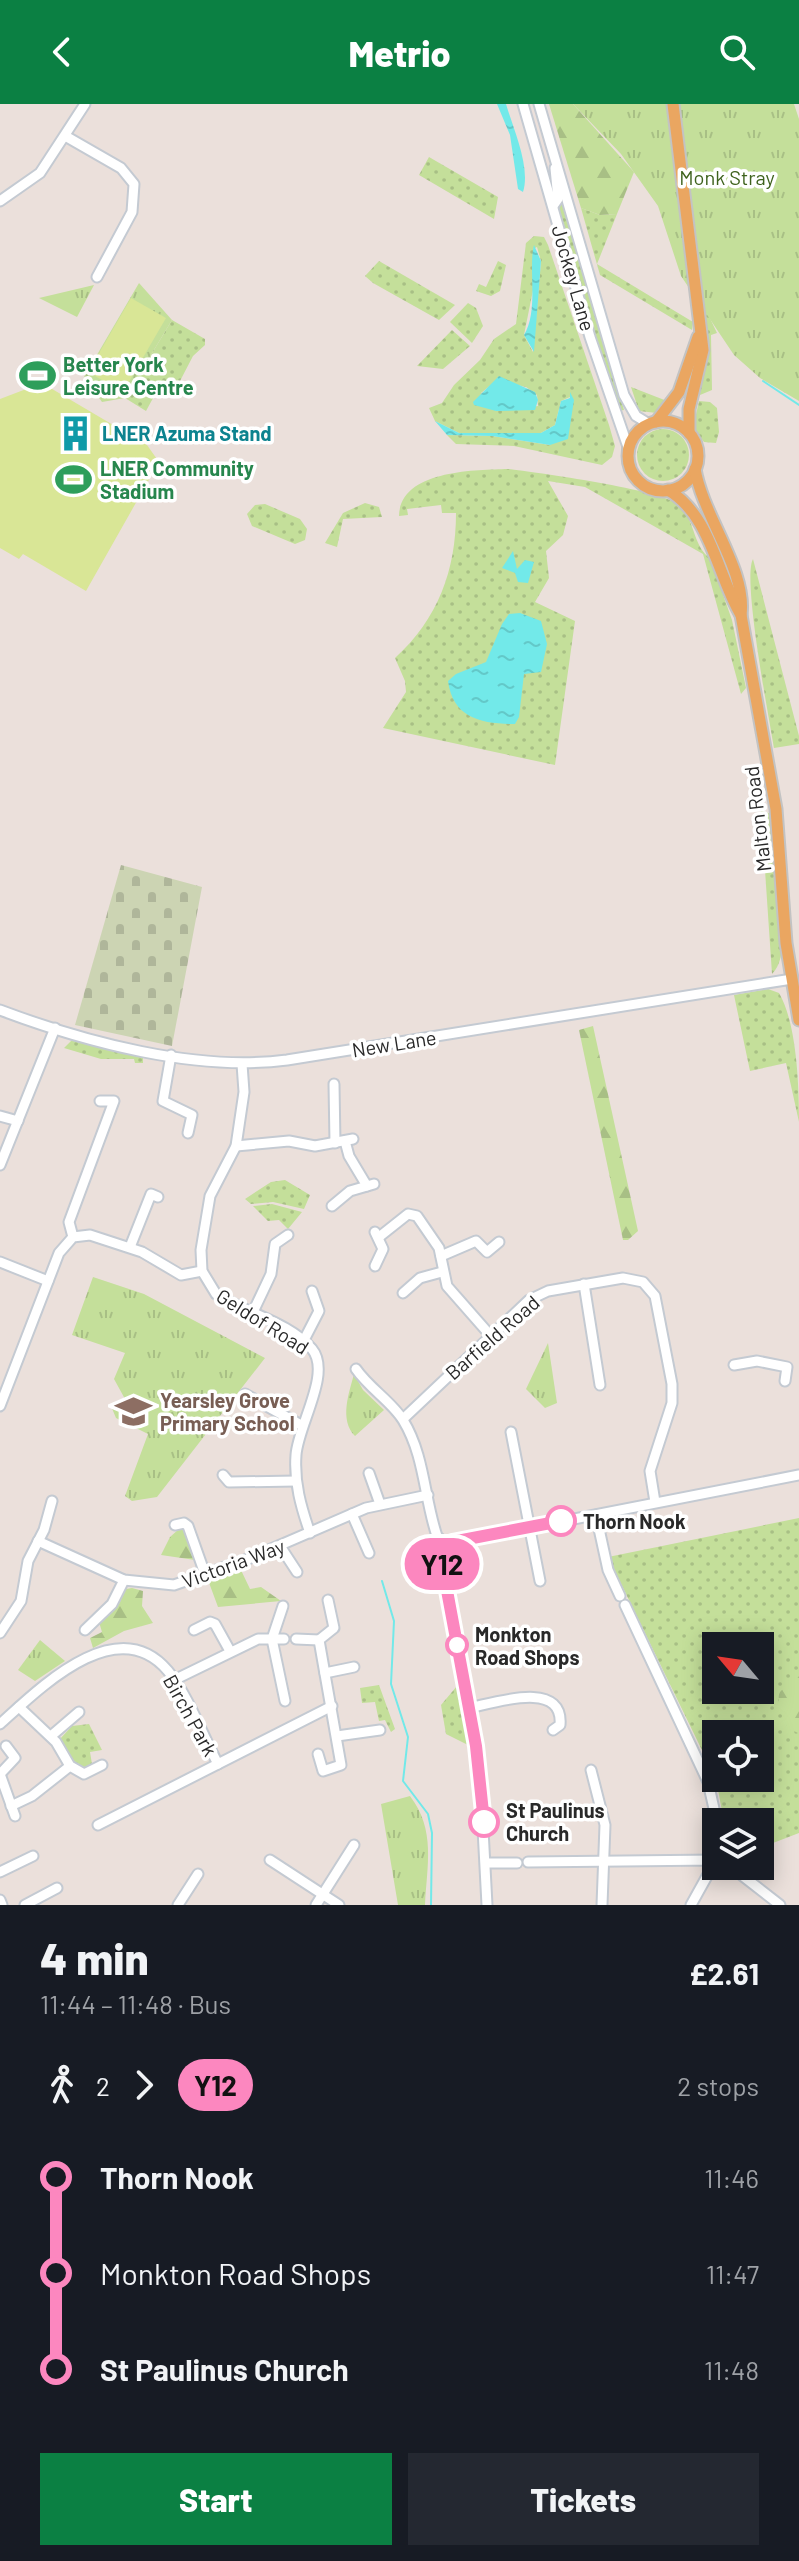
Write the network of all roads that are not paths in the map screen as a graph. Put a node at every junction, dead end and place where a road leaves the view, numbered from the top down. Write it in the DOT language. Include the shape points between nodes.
graph roads {
  1 [pos="85,104"];
  2 [pos="523,104"];
  3 [pos="539,104"];
  4 [pos="673,104"];
  5 [pos="67,137"];
  6 [pos="555,156"];
  7 [pos="0,201"];
  8 [pos="553,206"];
  9 [pos="97,277"];
  10 [pos="699,333"];
  11 [pos="653,423"];
  12 [pos="689,433"];
  13 [pos="629,450"];
  14 [pos="695,469"];
  15 [pos="668,490"];
  16 [pos="741,615"];
  17 [pos="792,979"];
  18 [pos="0,1010"];
  19 [pos="799,1020"];
  20 [pos="55,1028"];
  21 [pos="171,1055"];
  22 [pos="242,1064"];
  23 [pos="334,1084"];
  24 [pos="126,1100"];
  25 [pos="100,1101"];
  26 [pos="114,1101"];
  27 [pos="0,1116"];
  28 [pos="18,1121"];
  29 [pos="188,1133"];
  30 [pos="344,1141"];
  31 [pos="236,1146"];
  32 [pos="0,1165"];
  33 [pos="154,1193"];
  34 [pos="332,1206"];
  35 [pos="273,1230"];
  36 [pos="73,1237"];
  37 [pos="499,1242"];
  38 [pos="130,1247"];
  39 [pos="441,1256"];
  40 [pos="0,1262"];
  41 [pos="375,1266"];
  42 [pos="202,1271"];
  43 [pos="442,1272"];
  44 [pos="48,1281"];
  45 [pos="584,1284"];
  46 [pos="312,1291"];
  47 [pos="403,1293"];
  48 [pos="253,1312"];
  49 [pos="490,1335"];
  50 [pos="303,1342"];
  51 [pos="799,1364"];
  52 [pos="734,1365"];
  53 [pos="787,1367"];
  54 [pos="356,1369"];
  55 [pos="785,1381"];
  56 [pos="601,1385"];
  57 [pos="245,1394"];
  58 [pos="0,1406"];
  59 [pos="403,1419"];
  60 [pos="301,1425"];
  61 [pos="512,1432"];
  62 [pos="369,1473"];
  63 [pos="223,1475"];
  64 [pos="799,1475"];
  65 [pos="296,1481"];
  66 [pos="428,1495"];
  67 [pos="52,1501"];
  68 [pos="655,1502"];
  69 [pos="380,1504"];
  70 [pos="352,1514"];
  71 [pos="596,1515"];
  72 [pos="175,1525"];
  73 [pos="529,1527"];
  74 [pos="310,1533"];
  75 [pos="38,1541"];
  76 [pos="446,1544"];
  77 [pos="280,1546"];
  78 [pos="369,1553"];
  79 [pos="297,1572"];
  80 [pos="205,1574"];
  81 [pos="124,1580"];
  82 [pos="540,1581"];
  83 [pos="328,1600"];
  84 [pos="283,1606"];
  85 [pos="85,1630"];
  86 [pos="194,1630"];
  87 [pos="0,1631"];
  88 [pos="272,1639"];
  89 [pos="284,1639"];
  90 [pos="296,1639"];
  91 [pos="319,1640"];
  92 [pos="230,1651"];
  93 [pos="354,1667"];
  94 [pos="325,1673"];
  95 [pos="174,1680"];
  96 [pos="285,1701"];
  97 [pos="332,1706"];
  98 [pos="19,1707"];
  99 [pos="469,1708"];
  100 [pos="79,1712"];
  101 [pos="0,1724"];
  102 [pos="380,1730"];
  103 [pos="553,1730"];
  104 [pos="51,1736"];
  105 [pos="337,1736"];
  106 [pos="6,1746"];
  107 [pos="318,1754"];
  108 [pos="218,1764"];
  109 [pos="102,1765"];
  110 [pos="70,1766"];
  111 [pos="591,1770"];
  112 [pos="0,1774"];
  113 [pos="714,1808"];
  114 [pos="98,1825"];
  115 [pos="354,1845"];
  116 [pos="33,1856"];
  117 [pos="270,1860"];
  118 [pos="702,1860"];
  119 [pos="604,1861"];
  120 [pos="528,1862"];
  121 [pos="486,1863"];
  122 [pos="517,1863"];
  123 [pos="0,1872"];
  124 [pos="198,1874"];
  125 [pos="705,1880"];
  126 [pos="748,1880"];
  127 [pos="57,1888"];
  128 [pos="323,1894"];
  129 [pos="25,1905"];
  130 [pos="178,1905"];
  131 [pos="316,1905"];
  132 [pos="339,1905"];
  133 [pos="487,1905"];
  134 [pos="602,1905"];
  135 [pos="691,1905"];
  136 [pos="780,1905"];
  1 -- 5 [label="street"];
  2 -- 8 [label="street, Jockey Lane"];
  3 -- 6 [label="street, Jockey Lane"];
  4 -- 10 [label="main road"];
  5 -- 7 [label="street" via="40,173"];
  5 -- 9 [label="street" via="121,168 134,184 132,212"];
  6 -- 8 [label="street" via="558,196"];
  6 -- 11 [label="street, Jockey Lane" via="624,395 636,416"];
  8 -- 13 [label="street, Jockey Lane"];
  10 -- 11 [label="main road" via="679,392"];
  10 -- 12 [label="main road" via="703,350"];
  11 -- 12 [label="main road" via="674,423"];
  11 -- 13 [label="main road" via="636,434"];
  12 -- 14 [label="main road" via="697,446"];
  13 -- 15 [label="main road" via="629,464 640,482"];
  14 -- 15 [label="main road" via="689,480"];
  14 -- 16 [label="main road, Malton Road" via="709,518 741,592"];
  15 -- 16 [label="main road, Malton Road" via="697,518"];
  16 -- 17 [label="main road, Malton Road" via="776,809"];
  17 -- 19 [label="main road, Malton Road"];
  17 -- 22 [label="street, New Lane"];
  18 -- 20 [label="street, New Lane"];
  20 -- 21 [label="street, New Lane"];
  20 -- 28 [label="street"];
  21 -- 22 [label="street, New Lane"];
  21 -- 29 [label="street" via="163,1101 192,1115"];
  22 -- 31 [label="street, Geldof Road" via="244,1092"];
  23 -- 30 [label="street" via="332,1124"];
  24 -- 26 [label="street"];
  25 -- 26 [label="street"];
  26 -- 36 [label="street" via="69,1222"];
  27 -- 28 [label="street"];
  28 -- 32 [label="street"];
  30 -- 31 [label="street"];
  30 -- 34 [label="street" via="370,1185 350,1191"];
  31 -- 42 [label="street, Geldof Road" via="210,1196"];
  33 -- 38 [label="street"];
  35 -- 48 [label="street" via="283,1237 273,1249 271,1274"];
  36 -- 38 [label="street" via="90,1235"];
  36 -- 44 [label="street" via="59,1253"];
  37 -- 39 [label="street" via="487,1252 473,1237"];
  38 -- 42 [label="street" via="181,1275"];
  39 -- 41 [label="street" via="436,1241 413,1214 377,1234 383,1254"];
  39 -- 43 [label="street"];
  40 -- 44 [label="street"];
  42 -- 48 [label="street, Geldof Road" via="216,1294"];
  43 -- 47 [label="street" via="420,1278"];
  43 -- 49 [label="street" via="452,1293"];
  44 -- 58 [label="street"];
  45 -- 49 [label="street, Barfield Road" via="535,1296"];
  45 -- 56 [label="street"];
  45 -- 68 [label="street, Barfield Road" via="623,1278 643,1282 659,1305 673,1393 650,1471"];
  46 -- 50 [label="street" via="319,1311"];
  48 -- 50 [label="street, Geldof Road"];
  49 -- 59 [label="street, Barfield Road"];
  50 -- 60 [label="street, Geldof Road" via="320,1366"];
  51 -- 53 [label="street"];
  52 -- 53 [label="street" via="757,1361"];
  53 -- 55 [label="street"];
  54 -- 59 [label="street"];
  57 -- 60 [label="street"];
  59 -- 66 [label="street" via="421,1459"];
  60 -- 65 [label="street, Geldof Road"];
  61 -- 73 [label="street"];
  62 -- 69 [label="street"];
  63 -- 65 [label="street" via="229,1482"];
  64 -- 68 [label="street"];
  65 -- 74 [label="street, Geldof Road"];
  66 -- 69 [label="street, Victoria Way"];
  66 -- 76 [label="street" via="437,1536"];
  67 -- 75 [label="street"];
  68 -- 71 [label="street"];
  69 -- 70 [label="street, Victoria Way"];
  70 -- 74 [label="street, Victoria Way"];
  70 -- 78 [label="street"];
  71 -- 73 [label="street"];
  71 -- 113 [label="street" via="608,1570 708,1782"];
  72 -- 80 [label="street" via="188,1526"];
  73 -- 76 [label="street"];
  73 -- 82 [label="street"];
  74 -- 77 [label="street, Victoria Way"];
  75 -- 81 [label="street, Victoria Way"];
  75 -- 87 [label="street" via="28,1561 21,1601"];
  76 -- 99 [label="street" via="440,1553"];
  77 -- 79 [label="street"];
  77 -- 80 [label="street, Victoria Way"];
  80 -- 81 [label="street, Victoria Way" via="162,1586"];
  81 -- 85 [label="street" via="112,1604"];
  83 -- 91 [label="street" via="334,1628"];
  84 -- 88 [label="street"];
  86 -- 92 [label="street" via="215,1624"];
  88 -- 89 [label="street"];
  88 -- 92 [label="street"];
  88 -- 96 [label="street"];
  90 -- 91 [label="street"];
  91 -- 94 [label="street"];
  92 -- 95 [label="street"];
  93 -- 94 [label="street"];
  94 -- 97 [label="street"];
  95 -- 98 [label="street, Birch Park" via="159,1662 139,1651 104,1651 64,1671"];
  95 -- 108 [label="street, Birch Park"];
  97 -- 105 [label="street"];
  97 -- 108 [label="street, Birch Park"];
  98 -- 101 [label="street, Birch Park"];
  98 -- 104 [label="street"];
  99 -- 103 [label="street" via="541,1697 560,1716 560,1725"];
  99 -- 121 [label="street"];
  100 -- 104 [label="street"];
  102 -- 105 [label="street"];
  104 -- 110 [label="street"];
  105 -- 107 [label="street" via="338,1769 323,1771"];
  106 -- 112 [label="street" via="15,1758"];
  108 -- 114 [label="street, Birch Park"];
  109 -- 110 [label="street" via="84,1774"];
  110 -- 112 [label="street" via="13,1811"];
  111 -- 119 [label="street" via="603,1812"];
  115 -- 128 [label="street"];
  116 -- 123 [label="street"];
  117 -- 128 [label="street"];
  118 -- 119 [label="street"];
  119 -- 120 [label="street"];
  119 -- 134 [label="street"];
  121 -- 122 [label="street"];
  121 -- 133 [label="street"];
  124 -- 130 [label="street"];
  125 -- 135 [label="street"];
  126 -- 136 [label="street"];
  127 -- 129 [label="street"];
  128 -- 131 [label="street"];
  128 -- 132 [label="street"];
}
